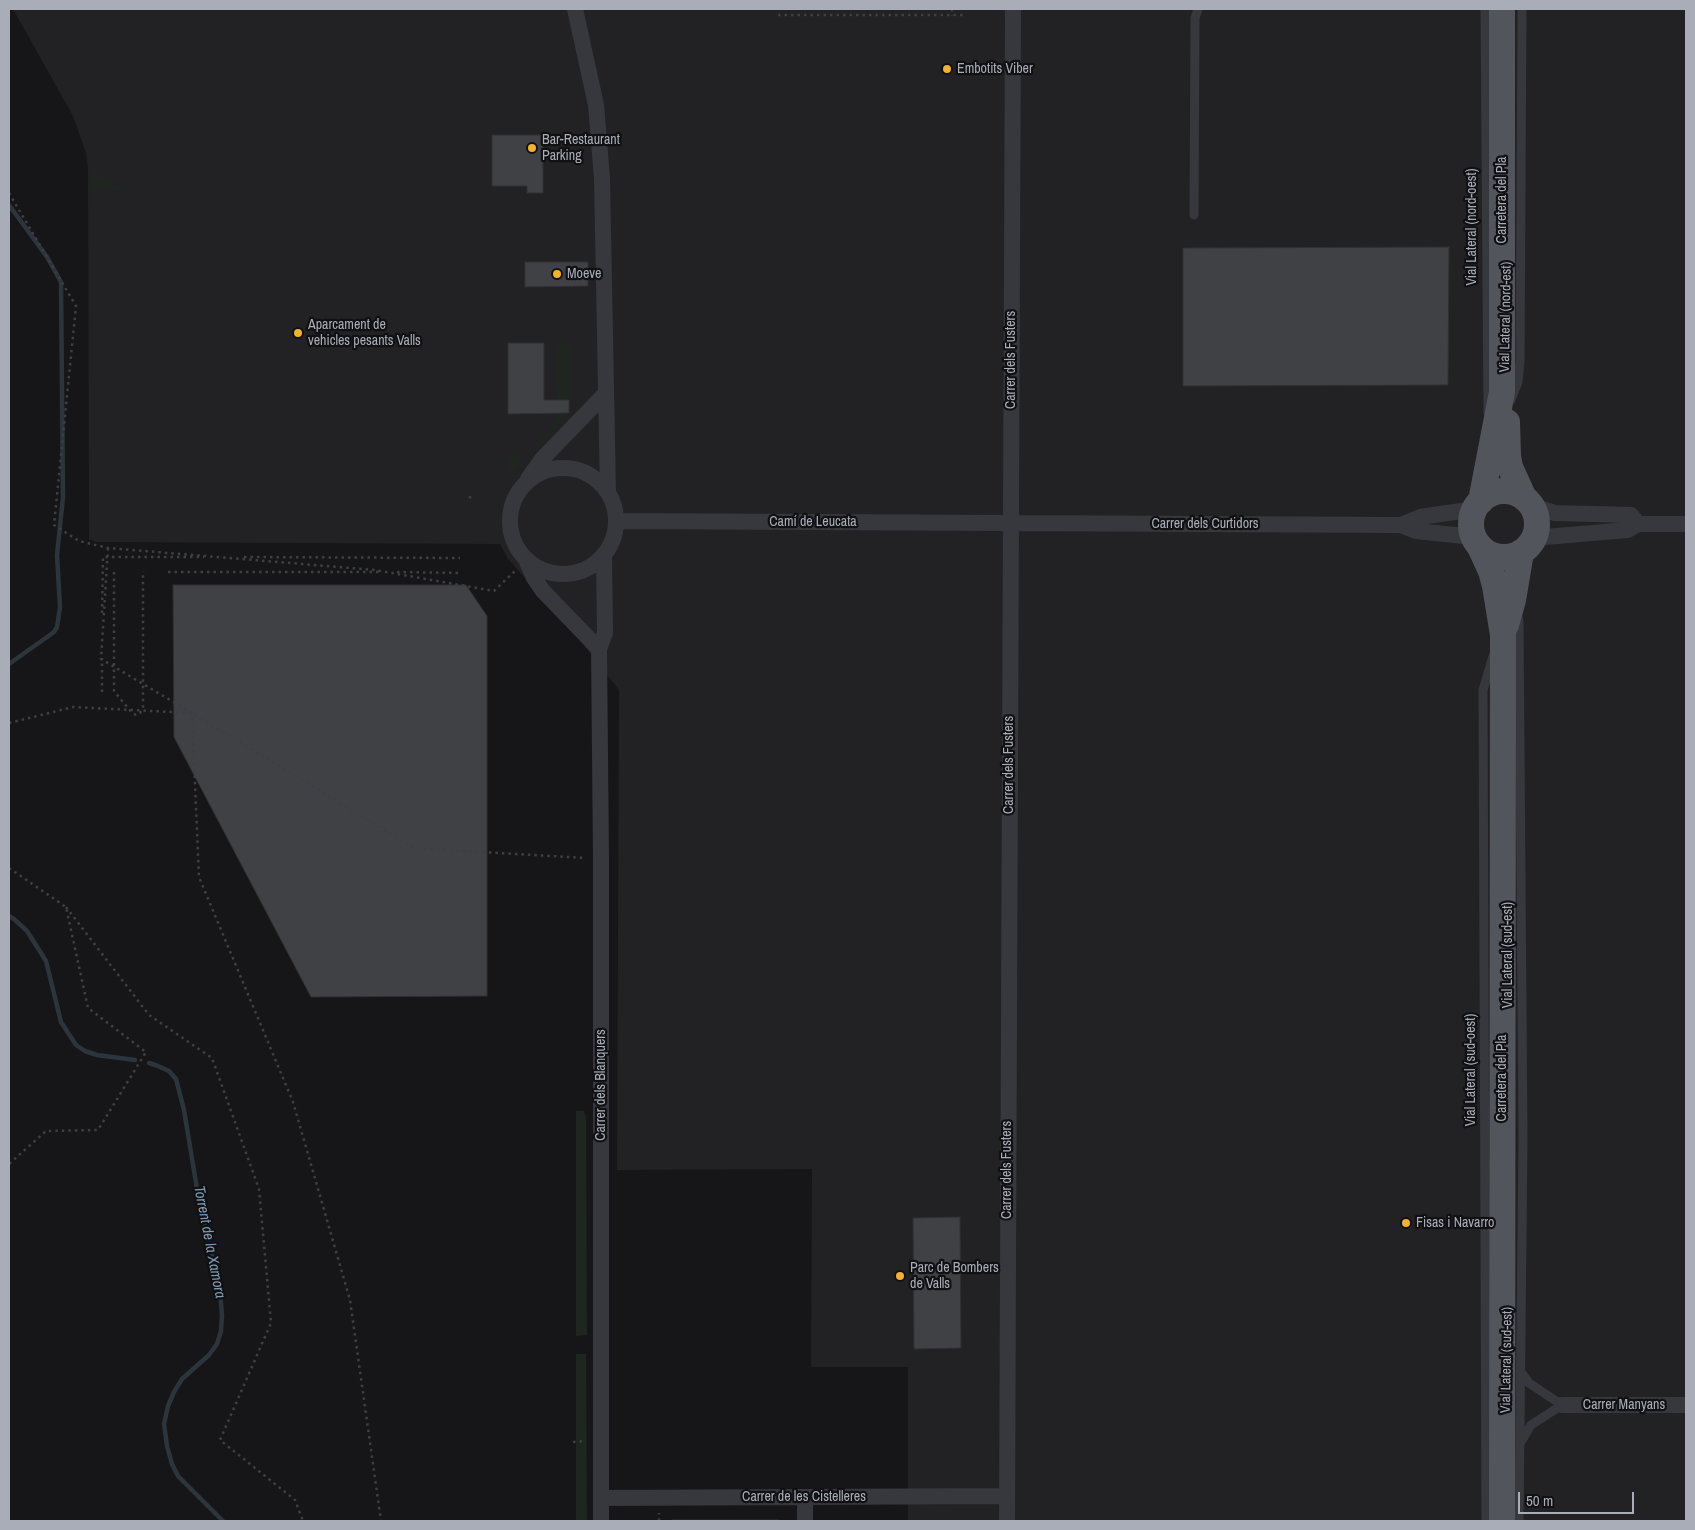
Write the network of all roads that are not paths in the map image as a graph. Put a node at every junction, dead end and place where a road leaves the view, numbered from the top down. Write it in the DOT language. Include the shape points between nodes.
graph roads {
  1 [pos="575,9"];
  2 [pos="1013,9"];
  3 [pos="1198,9"];
  4 [pos="1485,9"];
  5 [pos="1502,9"];
  6 [pos="1522,9"];
  7 [pos="1194,215"];
  8 [pos="606,393"];
  9 [pos="1504,403"];
  10 [pos="1492,445"];
  11 [pos="521,489"];
  12 [pos="608,494"];
  13 [pos="1528,502"];
  14 [pos="1478,505"];
  15 [pos="616,521"];
  16 [pos="1010,523"];
  17 [pos="1638,524"];
  18 [pos="1686,524"];
  19 [pos="1401,525"];
  20 [pos="1477,542"];
  21 [pos="1527,545"];
  22 [pos="604,554"];
  23 [pos="526,560"];
  24 [pos="1506,619"];
  25 [pos="599,649"];
  26 [pos="1520,1372"];
  27 [pos="1562,1405"];
  28 [pos="1686,1405"];
  29 [pos="1520,1444"];
  30 [pos="1006,1496"];
  31 [pos="805,1497"];
  32 [pos="601,1498"];
  33 [pos="601,1521"];
  34 [pos="805,1521"];
  35 [pos="1006,1521"];
  36 [pos="1486,1521"];
  37 [pos="1502,1521"];
  38 [pos="1519,1521"];
  1 -- 8 [label="street" via="596,106 602,178"];
  2 -- 16 [label="street, Carrer dels Fusters"];
  3 -- 7 [label="lane" via="1195,18"];
  4 -- 10 [label="lane, Vial Lateral (nord-oest)" via="1486,404"];
  5 -- 9 [label="main road, Carretera del Pla"];
  6 -- 9 [label="lane, Vial Lateral (nord-est)" via="1520,361 1518,382"];
  8 -- 11 [label="street" via="542,458"];
  8 -- 12 [label="street"];
  9 -- 10 [label="main road"];
  9 -- 13 [label="main road" via="1510,467"];
  10 -- 14 [label="main road"];
  11 -- 12 [label="street" via="546,471 566,468 586,473"];
  11 -- 23 [label="street" via="512,506 510,525 515,544"];
  12 -- 15 [label="street"];
  13 -- 14 [label="main road" via="1514,493 1499,492 1489,495"];
  13 -- 17 [label="street" via="1555,513 1631,515"];
  13 -- 21 [label="main road" via="1536,517 1537,528"];
  14 -- 19 [label="street, Carrer dels Curtidors" via="1420,517"];
  14 -- 20 [label="main road" via="1471,528"];
  15 -- 16 [label="street, Camí de Leucata"];
  15 -- 22 [label="street" via="613,538"];
  16 -- 19 [label="street, Carrer dels Curtidors"];
  16 -- 30 [label="street, Carrer dels Fusters"];
  17 -- 18 [label="street"];
  17 -- 21 [label="street" via="1628,530"];
  19 -- 20 [label="street, Carrer dels Curtidors" via="1416,531"];
  20 -- 21 [label="main road" via="1494,556 1503,557 1512,556"];
  20 -- 24 [label="main road" via="1491,571"];
  21 -- 24 [label="main road"];
  22 -- 23 [label="street" via="590,567 562,574 542,570"];
  22 -- 25 [label="street, Carrer dels Blanquers" via="605,633"];
  23 -- 25 [label="street" via="544,591"];
  24 -- 26 [label="lane, Vial Lateral (sud-est)" via="1519,622 1523,1130"];
  24 -- 36 [label="lane, Vial Lateral (sud-oest)" via="1483,690"];
  24 -- 37 [label="main road, Carretera del Pla"];
  25 -- 32 [label="street, Carrer dels Blanquers"];
  26 -- 27 [label="lane" via="1529,1383"];
  26 -- 29 [label="lane, Vial Lateral (sud-est)"];
  27 -- 28 [label="street, Carrer Manyans"];
  27 -- 29 [label="lane" via="1531,1425"];
  29 -- 38 [label="lane, Vial Lateral (sud-est)"];
  30 -- 31 [label="street, Carrer de les Cistelleres"];
  30 -- 35 [label="street, Carrer dels Fusters"];
  31 -- 32 [label="street, Carrer de les Cistelleres"];
  31 -- 34 [label="street"];
  32 -- 33 [label="street, Carrer dels Blanquers"];
}
